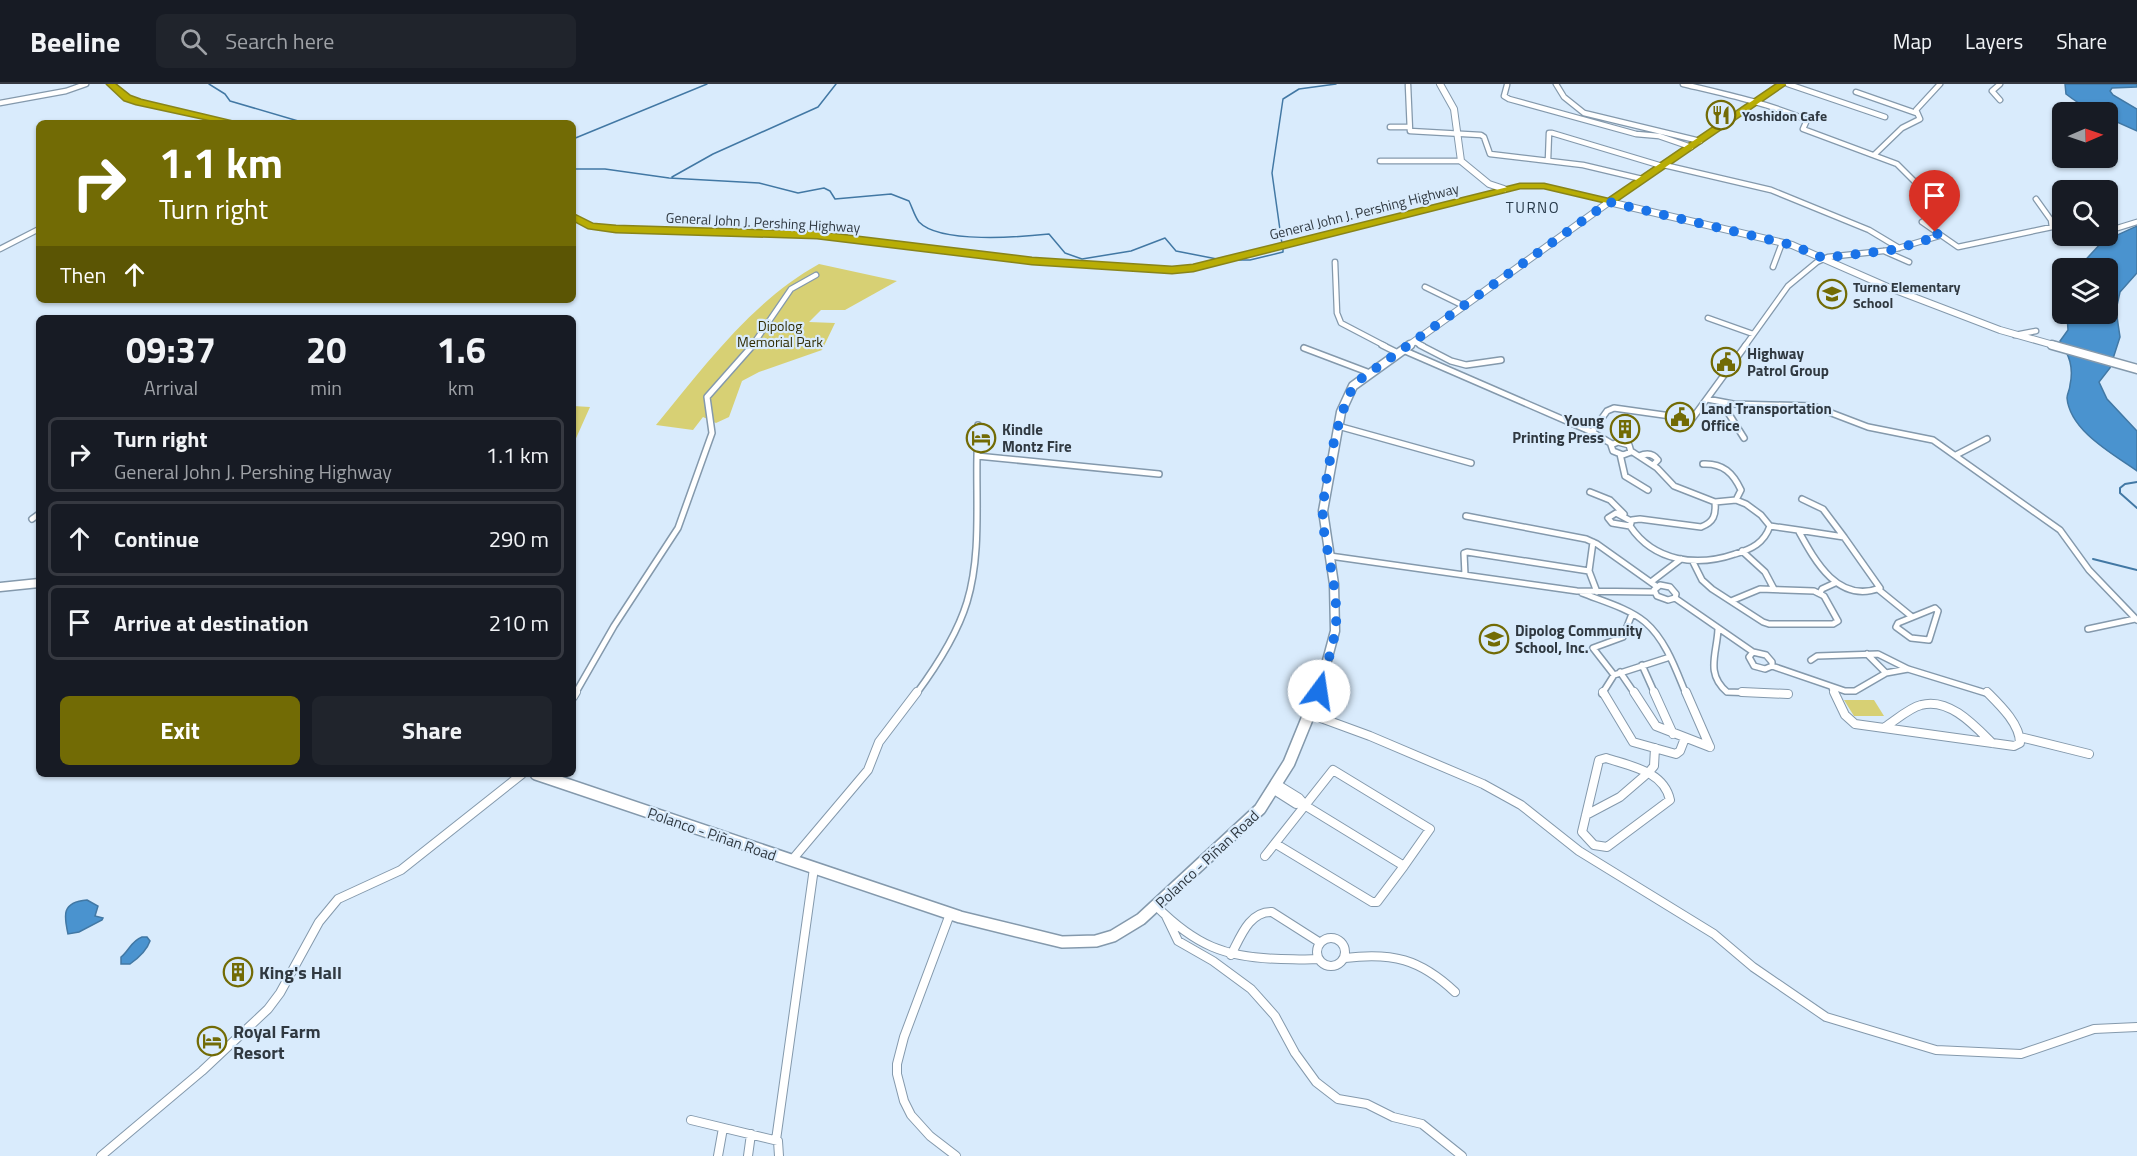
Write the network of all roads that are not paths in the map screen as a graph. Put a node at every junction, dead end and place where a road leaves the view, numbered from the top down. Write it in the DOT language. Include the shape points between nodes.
graph roads {
  1 [pos="86,84"];
  2 [pos="111,84"];
  3 [pos="1440,84"];
  4 [pos="1556,84"];
  5 [pos="1683,84"];
  6 [pos="1782,84"];
  7 [pos="1788,84"];
  8 [pos="1940,84"];
  9 [pos="2000,84"];
  10 [pos="1506,85"];
  11 [pos="1408,86"];
  12 [pos="1856,92"];
  13 [pos="2000,100"];
  14 [pos="1756,101"];
  15 [pos="0,103"];
  16 [pos="1916,113"];
  17 [pos="1885,117"];
  18 [pos="220,120"];
  19 [pos="1390,127"];
  20 [pos="1408,127"];
  21 [pos="1458,134"];
  22 [pos="1700,141"];
  23 [pos="1691,147"];
  24 [pos="1874,155"];
  25 [pos="1380,160"];
  26 [pos="1548,160"];
  27 [pos="1461,161"];
  28 [pos="1663,165"];
  29 [pos="1642,179"];
  30 [pos="1489,188"];
  31 [pos="2036,199"];
  32 [pos="1609,202"];
  33 [pos="576,218"];
  34 [pos="2051,220"];
  35 [pos="2137,222"];
  36 [pos="2118,227"];
  37 [pos="36,231"];
  38 [pos="1940,236"];
  39 [pos="1782,243"];
  40 [pos="1899,248"];
  41 [pos="0,249"];
  42 [pos="1884,251"];
  43 [pos="1823,258"];
  44 [pos="1335,262"];
  45 [pos="1909,262"];
  46 [pos="1773,267"];
  47 [pos="816,275"];
  48 [pos="1425,287"];
  49 [pos="1464,306"];
  50 [pos="1708,318"];
  51 [pos="2036,331"];
  52 [pos="1753,334"];
  53 [pos="2015,335"];
  54 [pos="1415,342"];
  55 [pos="1304,348"];
  56 [pos="1400,352"];
  57 [pos="1501,360"];
  58 [pos="2137,369"];
  59 [pos="1370,373"];
  60 [pos="1707,399"];
  61 [pos="1722,403"];
  62 [pos="978,425"];
  63 [pos="1338,426"];
  64 [pos="1593,431"];
  65 [pos="1744,438"];
  66 [pos="1987,439"];
  67 [pos="1613,443"];
  68 [pos="1631,451"];
  69 [pos="1620,454"];
  70 [pos="1956,455"];
  71 [pos="977,456"];
  72 [pos="1471,463"];
  73 [pos="1703,464"];
  74 [pos="1159,474"];
  75 [pos="1648,490"];
  76 [pos="1590,492"];
  77 [pos="1802,499"];
  78 [pos="1736,500"];
  79 [pos="1715,501"];
  80 [pos="1625,514"];
  81 [pos="36,516"];
  82 [pos="1466,516"];
  83 [pos="32,519"];
  84 [pos="1631,523"];
  85 [pos="1770,526"];
  86 [pos="1798,530"];
  87 [pos="1844,537"];
  88 [pos="1593,542"];
  89 [pos="1742,550"];
  90 [pos="1330,556"];
  91 [pos="1682,560"];
  92 [pos="1693,562"];
  93 [pos="1589,571"];
  94 [pos="1465,575"];
  95 [pos="36,582"];
  96 [pos="1835,583"];
  97 [pos="0,587"];
  98 [pos="1654,587"];
  99 [pos="1774,589"];
  100 [pos="1879,590"];
  101 [pos="1577,591"];
  102 [pos="1597,592"];
  103 [pos="1820,593"];
  104 [pos="1675,598"];
  105 [pos="1731,601"];
  106 [pos="1632,614"];
  107 [pos="1911,616"];
  108 [pos="2136,620"];
  109 [pos="1718,629"];
  110 [pos="2088,629"];
  111 [pos="1753,652"];
  112 [pos="1867,654"];
  113 [pos="1670,657"];
  114 [pos="1811,660"];
  115 [pos="1642,665"];
  116 [pos="1772,666"];
  117 [pos="1908,669"];
  118 [pos="1886,673"];
  119 [pos="1617,674"];
  120 [pos="1832,688"];
  121 [pos="576,692"];
  122 [pos="1788,694"];
  123 [pos="1310,714"];
  124 [pos="1885,727"];
  125 [pos="1673,734"];
  126 [pos="2020,737"];
  127 [pos="1685,738"];
  128 [pos="1992,743"];
  129 [pos="1655,748"];
  130 [pos="2088,754"];
  131 [pos="1649,772"];
  132 [pos="518,777"];
  133 [pos="545,777"];
  134 [pos="1276,788"];
  135 [pos="1304,804"];
  136 [pos="1586,815"];
  137 [pos="1276,844"];
  138 [pos="1265,856"];
  139 [pos="792,860"];
  140 [pos="1404,866"];
  141 [pos="814,868"];
  142 [pos="1156,906"];
  143 [pos="950,914"];
  144 [pos="1166,916"];
  145 [pos="1319,942"];
  146 [pos="1231,955"];
  147 [pos="1346,958"];
  148 [pos="1318,959"];
  149 [pos="1455,992"];
  150 [pos="2137,1027"];
  151 [pos="691,1120"];
  152 [pos="723,1128"];
  153 [pos="751,1134"];
  154 [pos="776,1140"];
  155 [pos="101,1156"];
  156 [pos="718,1156"];
  157 [pos="748,1156"];
  158 [pos="779,1156"];
  159 [pos="956,1156"];
  160 [pos="1461,1156"];
  1 -- 15 [label="street"];
  2 -- 18 [label="highway" via="127,98 139,102"];
  3 -- 21 [label="main road" via="1454,109"];
  4 -- 22 [label="street" via="1566,100 1584,113"];
  5 -- 14 [label="street"];
  6 -- 14 [label="highway"];
  7 -- 17 [label="street"];
  8 -- 16 [label="street" via="1917,107"];
  9 -- 13 [label="street" via="1992,91"];
  10 -- 23 [label="street" via="1504,96 1509,99"];
  11 -- 20 [label="street"];
  12 -- 16 [label="street"];
  14 -- 22 [label="highway"];
  14 -- 24 [label="street" via="1807,120 1802,128 1806,131"];
  16 -- 24 [label="street" via="1920,119 1902,128"];
  19 -- 20 [label="street"];
  20 -- 21 [label="street" via="1411,132"];
  21 -- 26 [label="street" via="1484,136 1490,154"];
  21 -- 27 [label="main road"];
  22 -- 23 [label="highway"];
  23 -- 28 [label="highway"];
  24 -- 38 [label="street" via="1897,164 1948,209 1922,221"];
  25 -- 27 [label="street"];
  26 -- 28 [label="street" via="1550,133"];
  26 -- 29 [label="street" via="1604,168"];
  27 -- 30 [label="main road"];
  28 -- 29 [label="highway"];
  28 -- 40 [label="street" via="1771,190 1869,230"];
  29 -- 32 [label="highway"];
  30 -- 32 [label="highway, General John J. Pershing Highway" via="1538,185"];
  30 -- 33 [label="highway, General John J. Pershing Highway" via="1210,265 1172,270 1032,261 817,235 616,229 591,226"];
  31 -- 34 [label="street"];
  32 -- 39 [label="main road, General John J. Pershing Highway"];
  32 -- 49 [label="main road, Polanco - Piñan Road"];
  34 -- 38 [label="street" via="2052,227 1964,247 1954,246"];
  35 -- 36 [label="street"];
  37 -- 41 [label="street"];
  38 -- 40 [label="street"];
  39 -- 43 [label="main road, General John J. Pershing Highway"];
  39 -- 46 [label="street"];
  40 -- 42 [label="street"];
  42 -- 43 [label="street"];
  42 -- 45 [label="street"];
  43 -- 52 [label="street" via="1788,286"];
  43 -- 53 [label="main road, General John J. Pershing Highway"];
  44 -- 56 [label="street" via="1337,313 1341,323"];
  47 -- 121 [label="street" via="791,289 753,345 707,397 712,433 678,528"];
  48 -- 49 [label="street"];
  49 -- 54 [label="main road, Polanco - Piñan Road"];
  50 -- 52 [label="street"];
  51 -- 53 [label="street"];
  52 -- 60 [label="street"];
  53 -- 58 [label="main road, General John J. Pershing Highway"];
  54 -- 56 [label="main road, Polanco - Piñan Road"];
  54 -- 57 [label="street" via="1462,364"];
  55 -- 59 [label="street"];
  56 -- 59 [label="main road, Polanco - Piñan Road"];
  56 -- 64 [label="street"];
  59 -- 63 [label="main road, Polanco - Piñan Road" via="1348,393"];
  60 -- 61 [label="street"];
  60 -- 64 [label="street" via="1697,414 1686,420 1611,408"];
  61 -- 65 [label="street"];
  61 -- 70 [label="street" via="1813,406 1868,427 1928,438"];
  62 -- 71 [label="street"];
  63 -- 72 [label="street"];
  63 -- 90 [label="main road, Polanco - Piñan Road" via="1323,511"];
  64 -- 67 [label="street"];
  66 -- 70 [label="street"];
  67 -- 68 [label="street" via="1626,444"];
  67 -- 69 [label="street" via="1612,449"];
  68 -- 69 [label="street"];
  68 -- 79 [label="street" via="1653,465 1674,486"];
  69 -- 75 [label="street" via="1625,476"];
  70 -- 108 [label="street" via="2060,530 2089,570"];
  71 -- 74 [label="street"];
  71 -- 139 [label="street" via="974,567 967,603 954,635 879,742 868,770"];
  73 -- 78 [label="street" via="1725,466 1741,490"];
  76 -- 80 [label="street" via="1610,500"];
  77 -- 87 [label="street" via="1820,507"];
  78 -- 79 [label="street"];
  78 -- 85 [label="street" via="1754,508"];
  79 -- 84 [label="street" via="1713,520 1703,525 1678,526 1642,518"];
  80 -- 84 [label="street"];
  80 -- 84 [label="street" via="1612,513 1608,518 1612,523"];
  81 -- 83 [label="street"];
  82 -- 88 [label="street"];
  84 -- 91 [label="street" via="1635,534"];
  85 -- 86 [label="street"];
  85 -- 89 [label="street" via="1762,541"];
  86 -- 87 [label="street"];
  86 -- 96 [label="street"];
  87 -- 100 [label="street"];
  88 -- 93 [label="street"];
  88 -- 98 [label="street"];
  89 -- 92 [label="street"];
  89 -- 99 [label="street" via="1765,572"];
  90 -- 94 [label="street"];
  90 -- 123 [label="main road, Polanco - Piñan Road" via="1336,623"];
  91 -- 92 [label="street"];
  91 -- 98 [label="street"];
  92 -- 105 [label="street" via="1702,580"];
  93 -- 94 [label="street" via="1467,552"];
  93 -- 102 [label="street"];
  94 -- 101 [label="street"];
  95 -- 97 [label="main road"];
  96 -- 100 [label="street" via="1846,590"];
  96 -- 103 [label="street"];
  98 -- 102 [label="street"];
  98 -- 104 [label="street" via="1662,599"];
  98 -- 104 [label="street" via="1670,587"];
  99 -- 103 [label="street"];
  99 -- 105 [label="street" via="1752,591"];
  100 -- 107 [label="street"];
  101 -- 102 [label="street"];
  101 -- 106 [label="street"];
  103 -- 105 [label="street" via="1838,621 1833,624 1769,624"];
  104 -- 109 [label="street"];
  106 -- 113 [label="street" via="1658,636"];
  106 -- 119 [label="street" via="1623,637 1593,648"];
  107 -- 107 [label="street" via="1938,609 1929,640 1898,631 1898,623"];
  108 -- 110 [label="street"];
  109 -- 111 [label="street"];
  109 -- 122 [label="street" via="1712,669 1723,689 1734,694"];
  111 -- 116 [label="street" via="1766,655"];
  111 -- 116 [label="street" via="1749,657 1754,666"];
  112 -- 114 [label="street" via="1817,656"];
  112 -- 117 [label="street" via="1886,656"];
  112 -- 118 [label="street"];
  113 -- 115 [label="street"];
  113 -- 127 [label="street" via="1710,747"];
  115 -- 119 [label="street"];
  115 -- 125 [label="street"];
  116 -- 120 [label="street"];
  117 -- 118 [label="street"];
  117 -- 126 [label="street" via="1987,692 1999,702"];
  118 -- 120 [label="street" via="1854,691"];
  119 -- 125 [label="street" via="1656,726"];
  119 -- 129 [label="street" via="1602,697 1630,740"];
  120 -- 124 [label="street" via="1851,722"];
  123 -- 134 [label="main road, Polanco - Piñan Road"];
  123 -- 150 [label="street" via="1483,784 1521,805 1580,851 1714,934 1753,967 1826,1017 1936,1050 2021,1054 2094,1029"];
  124 -- 128 [label="street"];
  124 -- 128 [label="street" via="1920,705 1931,704 1961,713"];
  125 -- 127 [label="street"];
  126 -- 128 [label="street" via="2018,745"];
  126 -- 130 [label="street"];
  127 -- 129 [label="street" via="1679,753"];
  129 -- 131 [label="street" via="1654,766"];
  131 -- 136 [label="street" via="1622,797"];
  131 -- 136 [label="street" via="1599,759"];
  131 -- 136 [label="street" via="1668,790 1670,800 1607,847 1598,847 1584,835"];
  132 -- 155 [label="street" via="401,870 338,899 319,922 268,1008 202,1071"];
  133 -- 139 [label="main road, Polanco - Piñan Road"];
  134 -- 135 [label="street" via="1296,804"];
  134 -- 142 [label="main road, Polanco - Piñan Road" via="1260,809"];
  135 -- 137 [label="street"];
  135 -- 140 [label="street"];
  135 -- 140 [label="street" via="1330,771 1336,771 1430,829"];
  137 -- 138 [label="street"];
  137 -- 140 [label="street" via="1371,902 1377,902"];
  139 -- 141 [label="main road, Polanco - Piñan Road"];
  141 -- 143 [label="main road, Polanco - Piñan Road"];
  141 -- 154 [label="street"];
  142 -- 143 [label="main road, Polanco - Piñan Road" via="1113,936 1081,942 1053,940"];
  142 -- 144 [label="street"];
  143 -- 159 [label="street" via="904,1037 897,1074 911,1115"];
  144 -- 146 [label="street" via="1196,941"];
  144 -- 160 [label="street" via="1178,941 1251,989 1275,1016 1294,1053 1316,1082 1338,1099 1367,1104 1393,1117 1422,1124"];
  145 -- 146 [label="street" via="1272,912 1263,911 1256,915"];
  145 -- 147 [label="street" via="1327,938 1337,941"];
  145 -- 148 [label="street" via="1315,950"];
  146 -- 148 [label="street"];
  147 -- 148 [label="street" via="1331,966"];
  147 -- 149 [label="street" via="1386,955 1421,963"];
  151 -- 152 [label="street"];
  152 -- 153 [label="street"];
  152 -- 156 [label="street"];
  153 -- 154 [label="street"];
  153 -- 157 [label="street"];
  154 -- 158 [label="street" via="780,1142"];
}
